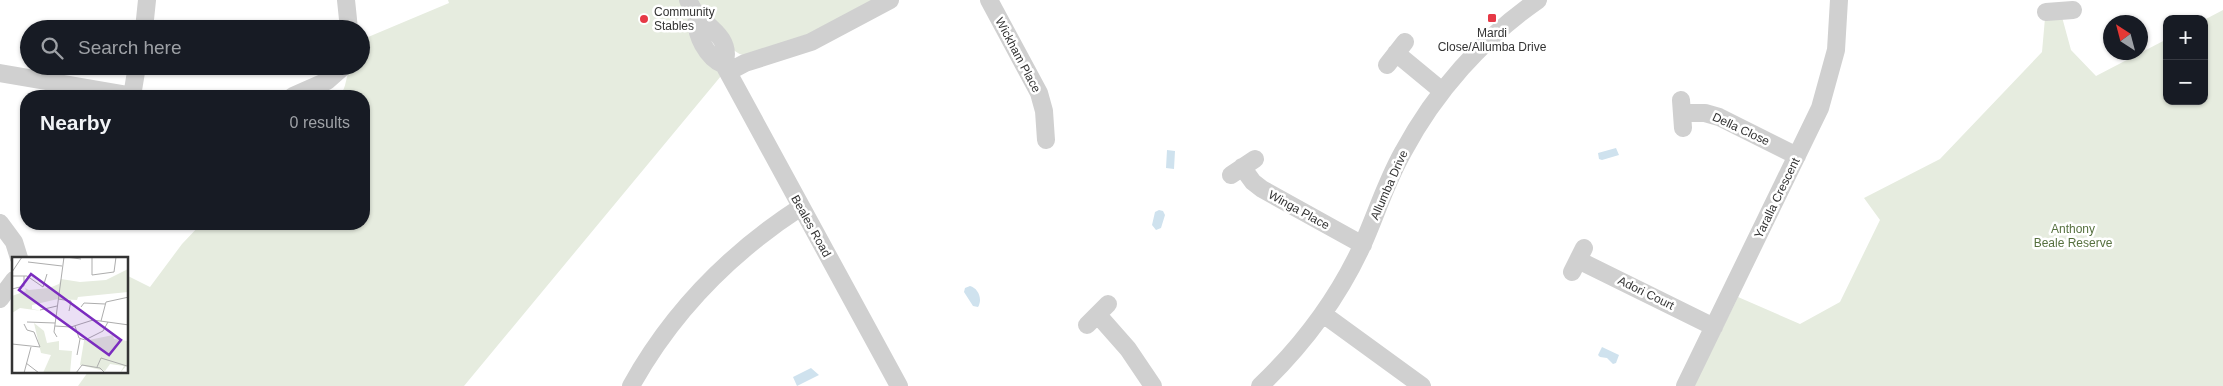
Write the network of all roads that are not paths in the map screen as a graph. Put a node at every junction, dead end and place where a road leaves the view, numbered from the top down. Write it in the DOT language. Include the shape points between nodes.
graph roads {
  1 [pos="147,0"];
  2 [pos="346,0"];
  3 [pos="688,0"];
  4 [pos="890,0"];
  5 [pos="989,0"];
  6 [pos="1538,0"];
  7 [pos="1839,0"];
  8 [pos="145,20"];
  9 [pos="348,20"];
  10 [pos="1396,54"];
  11 [pos="726,68"];
  12 [pos="0,73"];
  13 [pos="136,75"];
  14 [pos="334,75"];
  15 [pos="98,90"];
  16 [pos="134,90"];
  17 [pos="307,90"];
  18 [pos="1442,91"];
  19 [pos="1682,114"];
  20 [pos="1046,140"];
  21 [pos="1797,156"];
  22 [pos="1243,167"];
  23 [pos="801,207"];
  24 [pos="0,223"];
  25 [pos="1363,245"];
  26 [pos="19,257"];
  27 [pos="1578,260"];
  28 [pos="12,283"];
  29 [pos="0,299"];
  30 [pos="1324,314"];
  31 [pos="1098,315"];
  32 [pos="1714,327"];
  33 [pos="631,386"];
  34 [pos="898,386"];
  35 [pos="1153,386"];
  36 [pos="1260,386"];
  37 [pos="1422,386"];
  38 [pos="1685,386"];
  1 -- 8 [label="street"];
  2 -- 9 [label="street"];
  3 -- 11 [label="street, Beales Road" via="697,16 721,37 726,52"];
  4 -- 11 [label="street" via="810,42"];
  5 -- 20 [label="street, Wickham Place" via="1039,93"];
  6 -- 18 [label="street, Allumba Drive" via="1489,40"];
  7 -- 21 [label="street, Yaralla Crescent" via="1837,42 1829,81"];
  10 -- 18 [label="street"];
  11 -- 23 [label="street, Beales Road"];
  12 -- 15 [label="street"];
  13 -- 16 [label="street"];
  14 -- 17 [label="street"];
  18 -- 25 [label="street, Allumba Drive" via="1395,166"];
  19 -- 21 [label="street, Della Close" via="1705,113 1719,117"];
  21 -- 32 [label="street, Yaralla Crescent"];
  22 -- 25 [label="street, Winga Place" via="1256,186"];
  23 -- 33 [label="street" via="759,236 707,283 662,337"];
  23 -- 34 [label="street, Beales Road"];
  24 -- 26 [label="street" via="14,242"];
  25 -- 30 [label="street, Allumba Drive"];
  27 -- 32 [label="street, Adori Court"];
  28 -- 29 [label="street"];
  30 -- 36 [label="street, Allumba Drive"];
  30 -- 37 [label="street"];
  31 -- 35 [label="street" via="1125,344"];
  32 -- 38 [label="street, Yaralla Crescent"];
}
